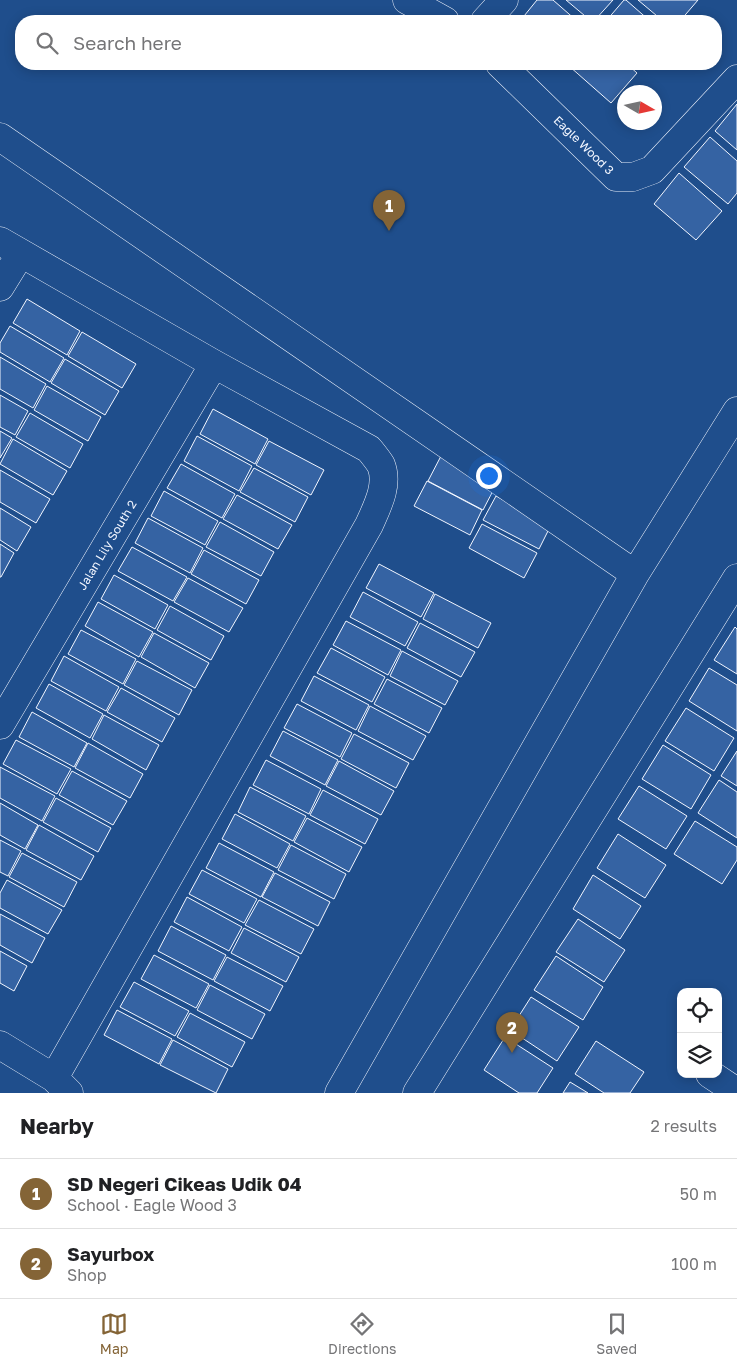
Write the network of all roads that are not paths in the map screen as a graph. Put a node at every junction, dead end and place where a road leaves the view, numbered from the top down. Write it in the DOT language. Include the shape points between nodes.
graph roads {
  1 [pos="407,0"];
  2 [pos="504,0"];
  3 [pos="433,15"];
  4 [pos="491,15"];
  5 [pos="506,70"];
  6 [pos="737,79"];
  7 [pos="0,137"];
  8 [pos="11,247"];
  9 [pos="0,288"];
  10 [pos="214,364"];
  11 [pos="737,411"];
  12 [pos="635,574"];
  13 [pos="737,578"];
  14 [pos="0,725"];
  15 [pos="0,1045"];
  16 [pos="705,1078"];
  17 [pos="714,1078"];
  18 [pos="61,1085"];
  19 [pos="737,1092"];
  20 [pos="338,1093"];
  21 [pos="417,1093"];
  22 [pos="696,1093"];
  1 -- 3 [label="street"];
  2 -- 4 [label="street"];
  5 -- 6 [label="street, Eagle Wood 3" via="616,177 633,177 652,170"];
  7 -- 12 [label="street"];
  8 -- 9 [label="street"];
  8 -- 10 [label="street"];
  10 -- 14 [label="street, Jalan Lily South 2"];
  10 -- 18 [label="street" via="369,449 381,466 384,486 369,525"];
  11 -- 12 [label="street"];
  12 -- 20 [label="street"];
  13 -- 21 [label="street"];
  15 -- 18 [label="street"];
  16 -- 22 [label="street"];
  17 -- 19 [label="street"];
}
